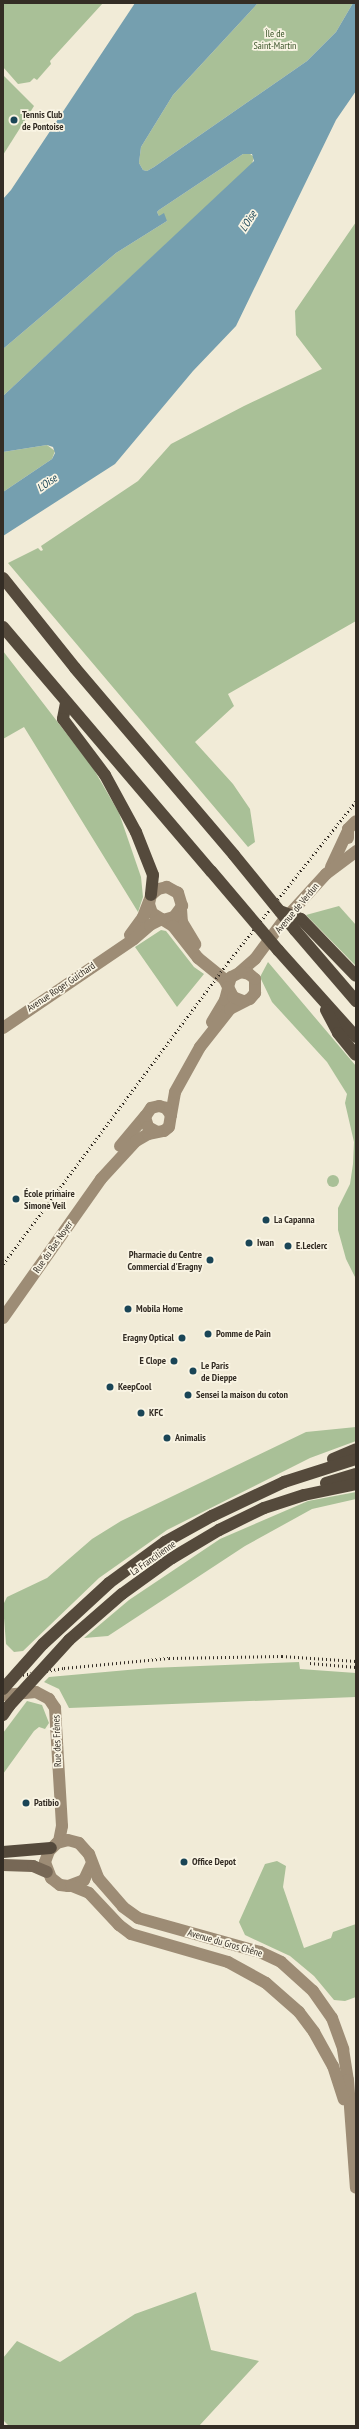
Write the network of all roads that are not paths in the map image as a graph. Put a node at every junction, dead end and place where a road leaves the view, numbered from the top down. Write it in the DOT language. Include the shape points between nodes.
graph roads {
  1 [pos="3,578"];
  2 [pos="3,627"];
  3 [pos="66,703"];
  4 [pos="356,821"];
  5 [pos="347,832"];
  6 [pos="356,848"];
  7 [pos="356,851"];
  8 [pos="326,874"];
  9 [pos="150,897"];
  10 [pos="181,909"];
  11 [pos="163,920"];
  12 [pos="298,925"];
  13 [pos="120,947"];
  14 [pos="273,947"];
  15 [pos="239,973"];
  16 [pos="356,976"];
  17 [pos="256,983"];
  18 [pos="228,988"];
  19 [pos="317,994"];
  20 [pos="243,1001"];
  21 [pos="356,1001"];
  22 [pos="3,1028"];
  23 [pos="356,1037"];
  24 [pos="356,1055"];
  25 [pos="155,1106"];
  26 [pos="146,1115"];
  27 [pos="171,1115"];
  28 [pos="157,1132"];
  29 [pos="3,1305"];
  30 [pos="3,1318"];
  31 [pos="356,1449"];
  32 [pos="356,1460"];
  33 [pos="356,1474"];
  34 [pos="284,1482"];
  35 [pos="356,1484"];
  36 [pos="264,1508"];
  37 [pos="3,1689"];
  38 [pos="3,1695"];
  39 [pos="6,1710"];
  40 [pos="62,1809"];
  41 [pos="55,1845"];
  42 [pos="82,1845"];
  43 [pos="3,1852"];
  44 [pos="3,1865"];
  45 [pos="91,1865"];
  46 [pos="47,1872"];
  47 [pos="72,1886"];
  48 [pos="333,2021"];
  49 [pos="314,2032"];
  50 [pos="349,2115"];
  51 [pos="356,2188"];
  1 -- 12 [label="highway, bridge" via="279,910"];
  2 -- 3 [label="highway"];
  3 -- 9 [label="highway" via="63,719 105,775 136,832 153,874"];
  3 -- 14 [label="highway, bridge"];
  4 -- 5 [label="street, Avenue de Verdun"];
  5 -- 6 [label="street" via="348,840"];
  5 -- 8 [label="street, Avenue de Verdun"];
  7 -- 8 [label="street, Avenue de Verdun"];
  8 -- 14 [label="street, Avenue de Verdun" via="284,920"];
  9 -- 10 [label="street" via="160,888 171,888 181,897"];
  9 -- 11 [label="street" via="152,913"];
  9 -- 13 [label="street, Avenue Roger Guichard" via="140,923"];
  10 -- 11 [label="street" via="174,917"];
  10 -- 15 [label="street" via="184,926 203,953 224,969"];
  11 -- 13 [label="street, Avenue Roger Guichard" via="150,925"];
  11 -- 18 [label="street" via="173,926 206,965 224,979"];
  12 -- 16 [label="highway"];
  12 -- 21 [label="highway"];
  13 -- 22 [label="street, Avenue Roger Guichard"];
  14 -- 15 [label="street, Avenue de Verdun"];
  14 -- 17 [label="street, Avenue de Verdun" via="257,971"];
  14 -- 19 [label="highway"];
  15 -- 17 [label="street" via="250,974"];
  15 -- 18 [label="street" via="230,978"];
  17 -- 20 [label="street" via="254,995"];
  18 -- 20 [label="street" via="234,998"];
  18 -- 25 [label="street" via="223,1004 166,1096"];
  19 -- 23 [label="highway"];
  19 -- 24 [label="highway" via="338,1033"];
  20 -- 27 [label="street" via="229,1011 196,1053 173,1097"];
  25 -- 26 [label="street"];
  25 -- 27 [label="street" via="166,1108"];
  26 -- 28 [label="street" via="147,1126"];
  26 -- 29 [label="street, Rue du Bas Noyer" via="107,1162"];
  27 -- 28 [label="street" via="169,1127"];
  28 -- 30 [label="street, Rue du Bas Noyer" via="144,1136 134,1143 101,1179"];
  31 -- 34 [label="highway"];
  32 -- 34 [label="highway, La Francilienne"];
  33 -- 36 [label="highway" via="310,1488"];
  34 -- 37 [label="highway, La Francilienne, bridge" via="212,1516 165,1542 109,1583 43,1644"];
  35 -- 36 [label="highway, La Francilienne" via="311,1493"];
  36 -- 39 [label="highway, La Francilienne, bridge" via="219,1530 172,1558 122,1594 69,1640"];
  38 -- 40 [label="street, Rue des Frênes" via="36,1692 53,1704"];
  40 -- 41 [label="street, Rue des Frênes" via="62,1836"];
  40 -- 42 [label="street, Rue des Frênes"];
  41 -- 42 [label="street" via="71,1841"];
  41 -- 43 [label="highway"];
  41 -- 46 [label="street" via="46,1859"];
  42 -- 45 [label="street" via="89,1854"];
  44 -- 46 [label="main road" via="33,1866"];
  45 -- 47 [label="street" via="86,1878"];
  45 -- 48 [label="street, Avenue du Gros Chêne" via="102,1884 123,1907 138,1918 244,1946 281,1962 312,1991"];
  46 -- 47 [label="street" via="57,1884"];
  47 -- 49 [label="street, Avenue du Gros Chêne" via="89,1893 131,1934 228,1962 255,1975 289,2002"];
  48 -- 49 [label="street"];
  48 -- 50 [label="street, Avenue du Gros Chêne" via="341,2040 347,2072"];
  49 -- 50 [label="street, Avenue du Gros Chêne" via="333,2066"];
  50 -- 51 [label="street, Avenue du Gros Chêne"];
}
